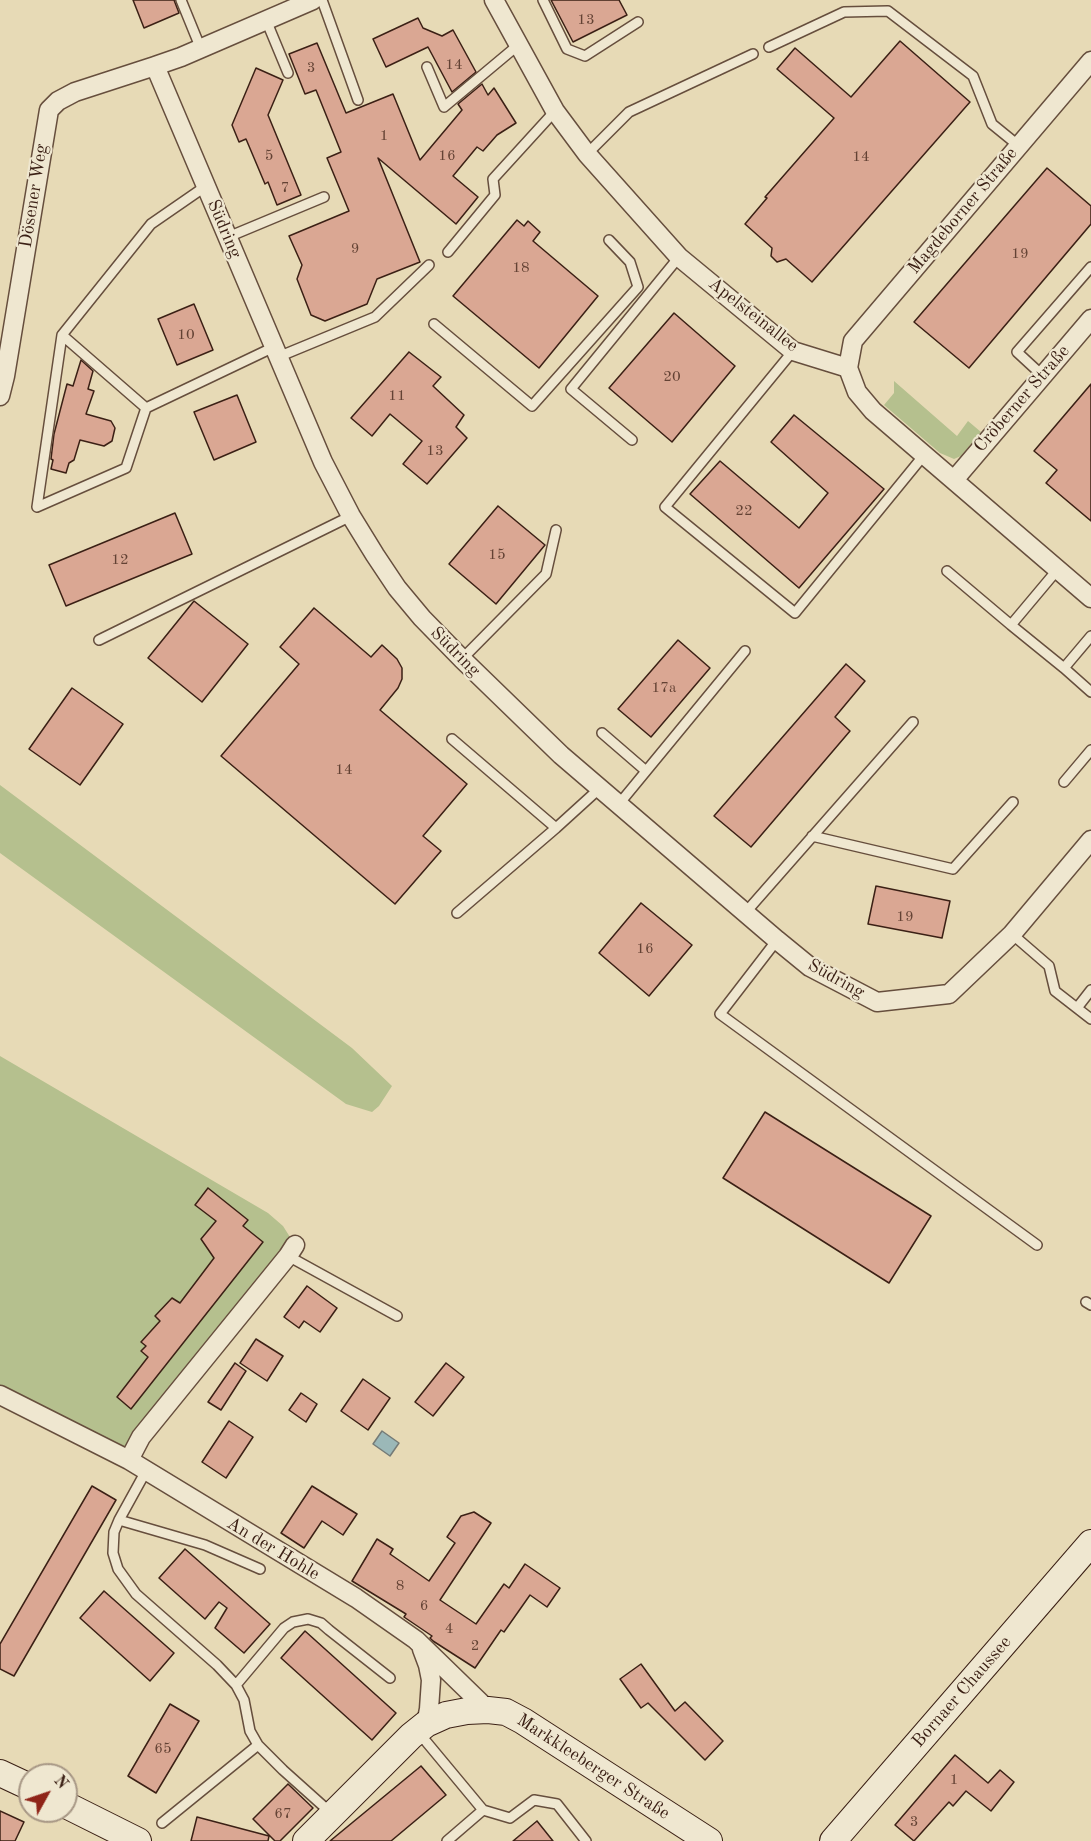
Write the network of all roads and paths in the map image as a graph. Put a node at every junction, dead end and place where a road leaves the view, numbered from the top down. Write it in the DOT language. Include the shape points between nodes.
graph roads {
  1 [pos="181,0"];
  2 [pos="313,0"];
  3 [pos="322,0"];
  4 [pos="494,0"];
  5 [pos="543,0"];
  6 [pos="266,20"];
  7 [pos="638,22"];
  8 [pos="518,46"];
  9 [pos="769,47"];
  10 [pos="201,49"];
  11 [pos="753,54"];
  12 [pos="1091,61"];
  13 [pos="156,66"];
  14 [pos="427,68"];
  15 [pos="288,74"];
  16 [pos="358,100"];
  17 [pos="555,111"];
  18 [pos="1019,146"];
  19 [pos="586,154"];
  20 [pos="206,186"];
  21 [pos="324,197"];
  22 [pos="228,237"];
  23 [pos="609,240"];
  24 [pos="448,252"];
  25 [pos="680,257"];
  26 [pos="429,265"];
  27 [pos="1091,267"];
  28 [pos="1091,319"];
  29 [pos="434,324"];
  30 [pos="62,335"];
  31 [pos="793,351"];
  32 [pos="276,352"];
  33 [pos="848,368"];
  34 [pos="1042,376"];
  35 [pos="0,396"];
  36 [pos="146,408"];
  37 [pos="632,440"];
  38 [pos="924,454"];
  39 [pos="954,480"];
  40 [pos="351,516"];
  41 [pos="556,530"];
  42 [pos="1058,569"];
  43 [pos="947,571"];
  44 [pos="1091,598"];
  45 [pos="1011,625"];
  46 [pos="1091,636"];
  47 [pos="99,639"];
  48 [pos="745,651"];
  49 [pos="462,659"];
  50 [pos="1064,668"];
  51 [pos="1091,692"];
  52 [pos="913,722"];
  53 [pos="602,733"];
  54 [pos="452,739"];
  55 [pos="1091,750"];
  56 [pos="646,771"];
  57 [pos="1065,782"];
  58 [pos="600,788"];
  59 [pos="1013,802"];
  60 [pos="619,804"];
  61 [pos="556,828"];
  62 [pos="812,836"];
  63 [pos="1091,840"];
  64 [pos="746,912"];
  65 [pos="457,914"];
  66 [pos="1012,934"];
  67 [pos="777,940"];
  68 [pos="1091,990"];
  69 [pos="1077,1008"];
  70 [pos="1091,1019"];
  71 [pos="1037,1245"];
  72 [pos="291,1251"];
  73 [pos="397,1316"];
  74 [pos="0,1395"];
  75 [pos="129,1460"];
  76 [pos="146,1471"];
  77 [pos="118,1520"];
  78 [pos="1091,1543"];
  79 [pos="260,1569"];
  80 [pos="416,1640"];
  81 [pos="390,1678"];
  82 [pos="236,1685"];
  83 [pos="488,1710"];
  84 [pos="422,1727"];
  85 [pos="258,1745"];
  86 [pos="0,1773"];
  87 [pos="18,1781"];
  88 [pos="483,1810"];
  89 [pos="78,1811"];
  90 [pos="333,1815"];
  91 [pos="162,1822"];
  92 [pos="138,1841"];
  93 [pos="306,1841"];
  94 [pos="447,1841"];
  95 [pos="586,1841"];
  96 [pos="709,1841"];
  97 [pos="833,1841"];
  1 -- 10 [label="lane"];
  2 -- 6 [label="street"];
  3 -- 16 [label="lane"];
  4 -- 8 [label="street, Apelsteinallee"];
  5 -- 7 [label="lane" via="567,49 585,56"];
  6 -- 10 [label="street"];
  6 -- 15 [label="lane"];
  8 -- 14 [label="lane" via="444,107"];
  8 -- 17 [label="street, Apelsteinallee"];
  9 -- 18 [label="lane" via="844,12 888,11 973,76 992,124"];
  10 -- 13 [label="street"];
  11 -- 19 [label="lane" via="629,112"];
  12 -- 18 [label="street, Magdeborner Straße"];
  13 -- 20 [label="street, Südring"];
  13 -- 35 [label="street, Dösener Weg" via="75,92 49,110"];
  17 -- 19 [label="street, Apelsteinallee"];
  17 -- 24 [label="lane" via="493,179 495,195"];
  18 -- 33 [label="street, Magdeborner Straße" via="853,341"];
  19 -- 25 [label="street, Apelsteinallee"];
  20 -- 22 [label="street, Südring"];
  20 -- 30 [label="lane" via="151,224"];
  21 -- 22 [label="lane"];
  22 -- 32 [label="street, Südring"];
  23 -- 29 [label="lane" via="630,262 638,287 532,406"];
  25 -- 31 [label="street, Apelsteinallee"];
  25 -- 37 [label="lane" via="571,389"];
  26 -- 32 [label="lane" via="375,317"];
  27 -- 34 [label="lane" via="1017,352"];
  28 -- 34 [label="street, Cröberner Straße"];
  30 -- 36 [label="lane"];
  30 -- 36 [label="lane" via="37,507 126,468"];
  31 -- 33 [label="street, Apelsteinallee"];
  31 -- 38 [label="lane" via="665,507 795,613"];
  32 -- 36 [label="lane"];
  32 -- 40 [label="street, Südring" via="323,462"];
  33 -- 38 [label="street" via="857,392 873,411"];
  34 -- 39 [label="street, Cröberner Straße"];
  38 -- 39 [label="street"];
  39 -- 42 [label="street"];
  40 -- 47 [label="lane"];
  40 -- 49 [label="street, Südring" via="397,588"];
  41 -- 49 [label="lane" via="546,574"];
  42 -- 44 [label="street"];
  42 -- 45 [label="lane"];
  43 -- 45 [label="lane"];
  45 -- 50 [label="lane"];
  46 -- 50 [label="lane"];
  48 -- 56 [label="lane"];
  49 -- 58 [label="street, Südring"];
  50 -- 51 [label="lane"];
  52 -- 62 [label="lane"];
  53 -- 56 [label="lane"];
  54 -- 61 [label="lane"];
  55 -- 57 [label="lane"];
  56 -- 60 [label="lane"];
  58 -- 60 [label="street, Südring"];
  58 -- 61 [label="lane"];
  59 -- 62 [label="lane" via="953,869"];
  60 -- 64 [label="street, Südring"];
  61 -- 65 [label="lane"];
  62 -- 64 [label="lane"];
  63 -- 66 [label="street, Südring"];
  64 -- 67 [label="street, Südring"];
  66 -- 67 [label="street, Südring" via="949,994 877,1002 810,967"];
  66 -- 69 [label="lane" via="1049,966 1055,991"];
  67 -- 71 [label="lane" via="720,1014"];
  68 -- 69 [label="lane"];
  69 -- 70 [label="lane"];
  72 -- 73 [label="lane"];
  72 -- 75 [label="street" via="141,1437"];
  74 -- 75 [label="street, An der Hohle"];
  75 -- 76 [label="street, An der Hohle"];
  76 -- 77 [label="lane"];
  76 -- 80 [label="street, An der Hohle" via="356,1598"];
  77 -- 79 [label="lane" via="205,1545"];
  77 -- 82 [label="lane" via="113,1553 124,1579"];
  78 -- 97 [label="main road, Bornaer Chaussee"];
  80 -- 83 [label="street, An der Hohle"];
  80 -- 84 [label="street" via="430,1672 430,1703"];
  81 -- 82 [label="lane" via="329,1629 308,1619 284,1628"];
  82 -- 85 [label="lane"];
  83 -- 84 [label="main road, Markkleeberger Straße" via="446,1715"];
  83 -- 96 [label="main road, Markkleeberger Straße" via="506,1712 523,1721"];
  84 -- 88 [label="lane"];
  84 -- 90 [label="main road, Markkleeberger Straße"];
  85 -- 90 [label="lane"];
  85 -- 91 [label="lane"];
  86 -- 87 [label="main road"];
  88 -- 94 [label="lane"];
  88 -- 95 [label="lane" via="510,1818 534,1800 557,1804"];
  89 -- 92 [label="main road"];
  90 -- 93 [label="main road, Markkleeberger Straße"];
}
